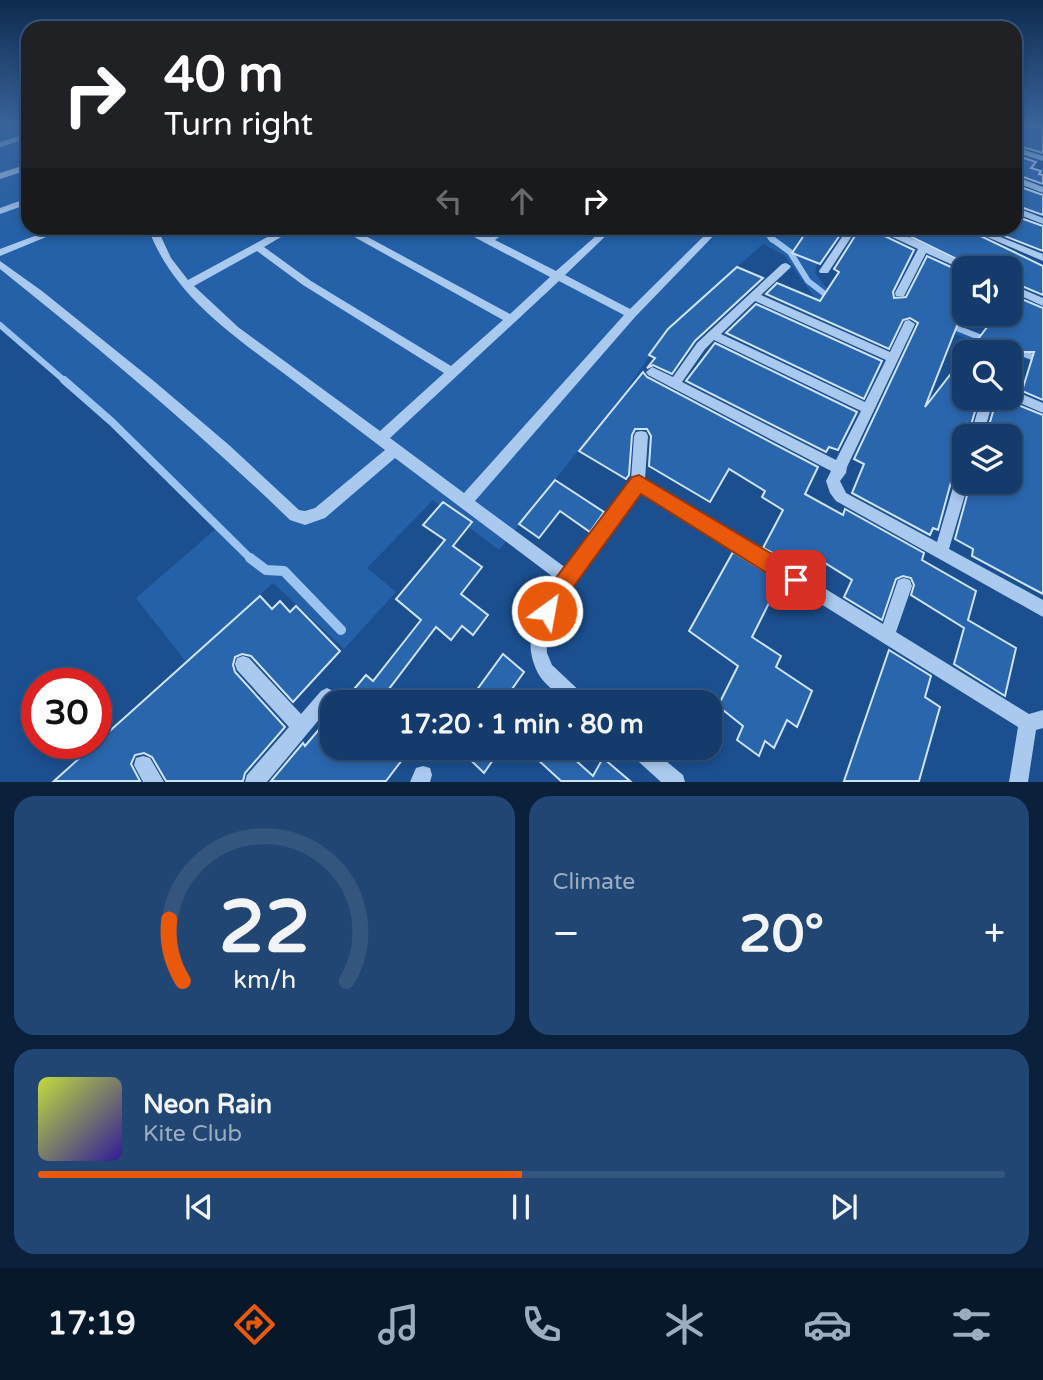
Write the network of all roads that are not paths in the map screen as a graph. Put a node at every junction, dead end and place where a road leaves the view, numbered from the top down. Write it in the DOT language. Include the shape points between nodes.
graph roads {
  1 [pos="21,169"];
  2 [pos="0,176"];
  3 [pos="1022,182"];
  4 [pos="1043,190"];
  5 [pos="21,204"];
  6 [pos="0,212"];
  7 [pos="1022,213"];
  8 [pos="1043,221"];
  9 [pos="45,235"];
  10 [pos="156,235"];
  11 [pos="277,235"];
  12 [pos="358,235"];
  13 [pos="479,235"];
  14 [pos="496,235"];
  15 [pos="602,235"];
  16 [pos="710,235"];
  17 [pos="847,235"];
  18 [pos="896,235"];
  19 [pos="988,235"];
  20 [pos="489,240"];
  21 [pos="257,246"];
  22 [pos="923,247"];
  23 [pos="0,253"];
  24 [pos="1043,258"];
  25 [pos="952,261"];
  26 [pos="0,264"];
  27 [pos="786,266"];
  28 [pos="824,271"];
  29 [pos="556,275"];
  30 [pos="187,286"];
  31 [pos="1022,292"];
  32 [pos="900,293"];
  33 [pos="753,296"];
  34 [pos="1043,302"];
  35 [pos="631,314"];
  36 [pos="509,318"];
  37 [pos="909,324"];
  38 [pos="713,335"];
  39 [pos="893,358"];
  40 [pos="451,372"];
  41 [pos="652,372"];
  42 [pos="675,383"];
  43 [pos="1022,399"];
  44 [pos="1043,408"];
  45 [pos="869,409"];
  46 [pos="640,436"];
  47 [pos="380,439"];
  48 [pos="395,450"];
  49 [pos="841,469"];
  50 [pos="639,482"];
  51 [pos="958,494"];
  52 [pos="465,502"];
  53 [pos="940,552"];
  54 [pos="567,578"];
  55 [pos="904,586"];
  56 [pos="1043,609"];
  57 [pos="887,636"];
  58 [pos="243,664"];
  59 [pos="566,690"];
  60 [pos="320,705"];
  61 [pos="1035,721"];
  62 [pos="301,727"];
  63 [pos="650,760"];
  64 [pos="143,765"];
  65 [pos="155,782"];
  66 [pos="254,782"];
  67 [pos="676,782"];
  68 [pos="1018,782"];
  1 -- 2 [label="street"];
  3 -- 4 [label="street"];
  5 -- 6 [label="street"];
  7 -- 8 [label="street"];
  9 -- 23 [label="street"];
  10 -- 30 [label="street" via="169,265"];
  11 -- 21 [label="street"];
  12 -- 36 [label="street"];
  13 -- 20 [label="street"];
  14 -- 20 [label="street"];
  15 -- 29 [label="street"];
  16 -- 35 [label="street"];
  17 -- 28 [label="street"];
  18 -- 22 [label="street"];
  19 -- 24 [label="street"];
  20 -- 29 [label="street"];
  21 -- 30 [label="street"];
  21 -- 40 [label="street" via="307,283"];
  22 -- 25 [label="street"];
  22 -- 32 [label="street"];
  26 -- 48 [label="street" via="92,335 295,515 305,518 320,513"];
  27 -- 33 [label="street"];
  29 -- 35 [label="street"];
  29 -- 36 [label="street"];
  30 -- 47 [label="street" via="234,330"];
  31 -- 34 [label="street"];
  33 -- 38 [label="street"];
  33 -- 39 [label="street"];
  35 -- 52 [label="street"];
  36 -- 40 [label="street"];
  37 -- 39 [label="street"];
  38 -- 42 [label="street"];
  38 -- 45 [label="street"];
  39 -- 45 [label="street"];
  40 -- 47 [label="street"];
  41 -- 42 [label="street"];
  42 -- 49 [label="street"];
  43 -- 44 [label="street"];
  45 -- 49 [label="street"];
  46 -- 50 [label="street"];
  47 -- 48 [label="street"];
  48 -- 52 [label="street"];
  49 -- 53 [label="street" via="833,481 841,497"];
  50 -- 54 [label="street"];
  50 -- 57 [label="street"];
  51 -- 53 [label="street"];
  52 -- 54 [label="street"];
  53 -- 56 [label="street"];
  54 -- 59 [label="street" via="538,630 546,671"];
  55 -- 57 [label="street"];
  57 -- 61 [label="street"];
  58 -- 62 [label="street"];
  60 -- 62 [label="street"];
  61 -- 68 [label="street"];
  62 -- 66 [label="street"];
  63 -- 67 [label="street"];
  64 -- 65 [label="street"];
}
